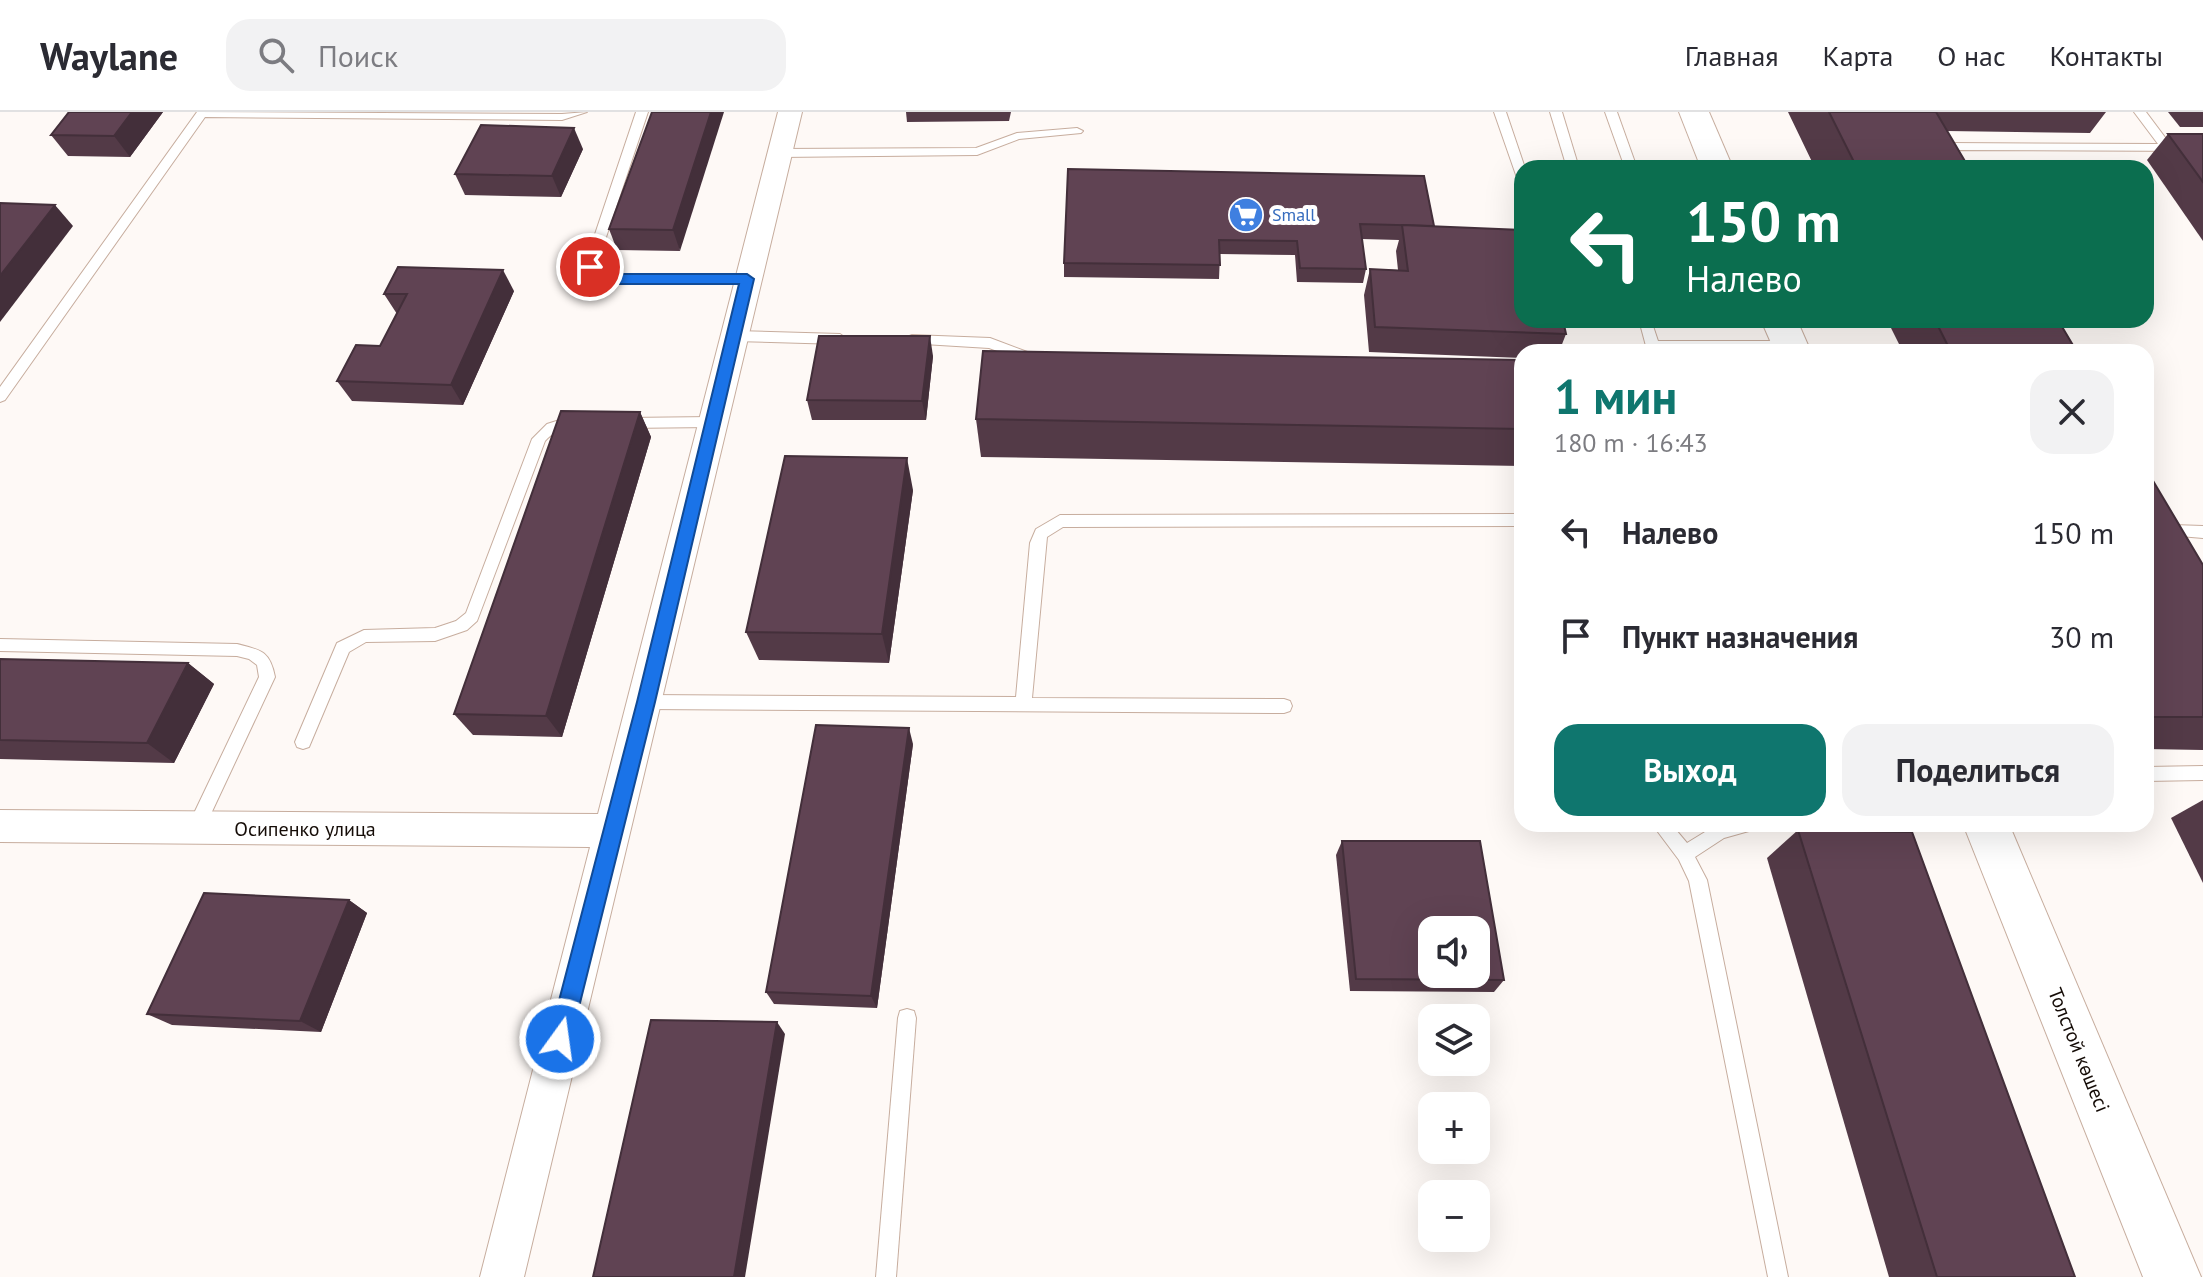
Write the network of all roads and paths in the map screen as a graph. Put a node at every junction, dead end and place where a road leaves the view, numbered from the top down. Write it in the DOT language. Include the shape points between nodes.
graph roads {
  1 [pos="581,112"];
  2 [pos="642,112"];
  3 [pos="790,112"];
  4 [pos="1500,112"];
  5 [pos="1556,112"];
  6 [pos="1611,112"];
  7 [pos="1694,112"];
  8 [pos="2140,112"];
  9 [pos="202,113"];
  10 [pos="1077,131"];
  11 [pos="2167,148"];
  12 [pos="2203,148"];
  13 [pos="779,153"];
  14 [pos="1517,160"];
  15 [pos="1571,160"];
  16 [pos="1628,160"];
  17 [pos="1714,160"];
  18 [pos="1953,160"];
  19 [pos="747,279"];
  20 [pos="734,336"];
  21 [pos="855,339"];
  22 [pos="1787,339"];
  23 [pos="900,340"];
  24 [pos="1691,344"];
  25 [pos="1034,357"];
  26 [pos="0,397"];
  27 [pos="712,422"];
  28 [pos="1514,520"];
  29 [pos="2173,532"];
  30 [pos="2203,532"];
  31 [pos="0,645"];
  32 [pos="646,702"];
  33 [pos="1024,702"];
  34 [pos="1284,706"];
  35 [pos="303,742"];
  36 [pos="2203,773"];
  37 [pos="2154,774"];
  38 [pos="0,826"];
  39 [pos="196,828"];
  40 [pos="610,831"];
  41 [pos="1667,832"];
  42 [pos="1718,832"];
  43 [pos="1989,832"];
  44 [pos="1685,854"];
  45 [pos="907,1018"];
  46 [pos="502,1277"];
  47 [pos="886,1277"];
  48 [pos="1778,1277"];
  49 [pos="2172,1277"];
  1 -- 9 [label="lane" via="562,117"];
  2 -- 19 [label="lane" via="590,267 594,275"];
  3 -- 13 [label="street"];
  4 -- 14 [label="lane"];
  5 -- 15 [label="lane"];
  6 -- 16 [label="lane"];
  7 -- 17 [label="main road"];
  8 -- 11 [label="lane"];
  9 -- 26 [label="lane"];
  10 -- 13 [label="lane" via="1017,136 977,151"];
  11 -- 12 [label="lane"];
  11 -- 18 [label="lane" via="1945,146"];
  13 -- 19 [label="street"];
  19 -- 20 [label="street"];
  20 -- 21 [label="lane"];
  20 -- 27 [label="street"];
  22 -- 24 [label="lane"];
  23 -- 25 [label="lane" via="990,343 1014,355"];
  27 -- 32 [label="street"];
  27 -- 35 [label="lane" via="560,423 547,428 472,617 445,633 353,639 343,648"];
  28 -- 33 [label="lane" via="1060,521 1041,533 1037,543"];
  29 -- 30 [label="lane"];
  31 -- 39 [label="lane" via="237,650 264,662 267,677"];
  32 -- 33 [label="lane"];
  32 -- 40 [label="street"];
  33 -- 34 [label="lane"];
  36 -- 37 [label="lane"];
  38 -- 39 [label="street, Осипенко улица"];
  39 -- 40 [label="street, Осипенко улица"];
  40 -- 46 [label="street"];
  41 -- 44 [label="lane"];
  42 -- 44 [label="lane"];
  43 -- 49 [label="main road, Толстой көшесі"];
  44 -- 48 [label="lane" via="1705,910"];
  45 -- 47 [label="lane"];
}
